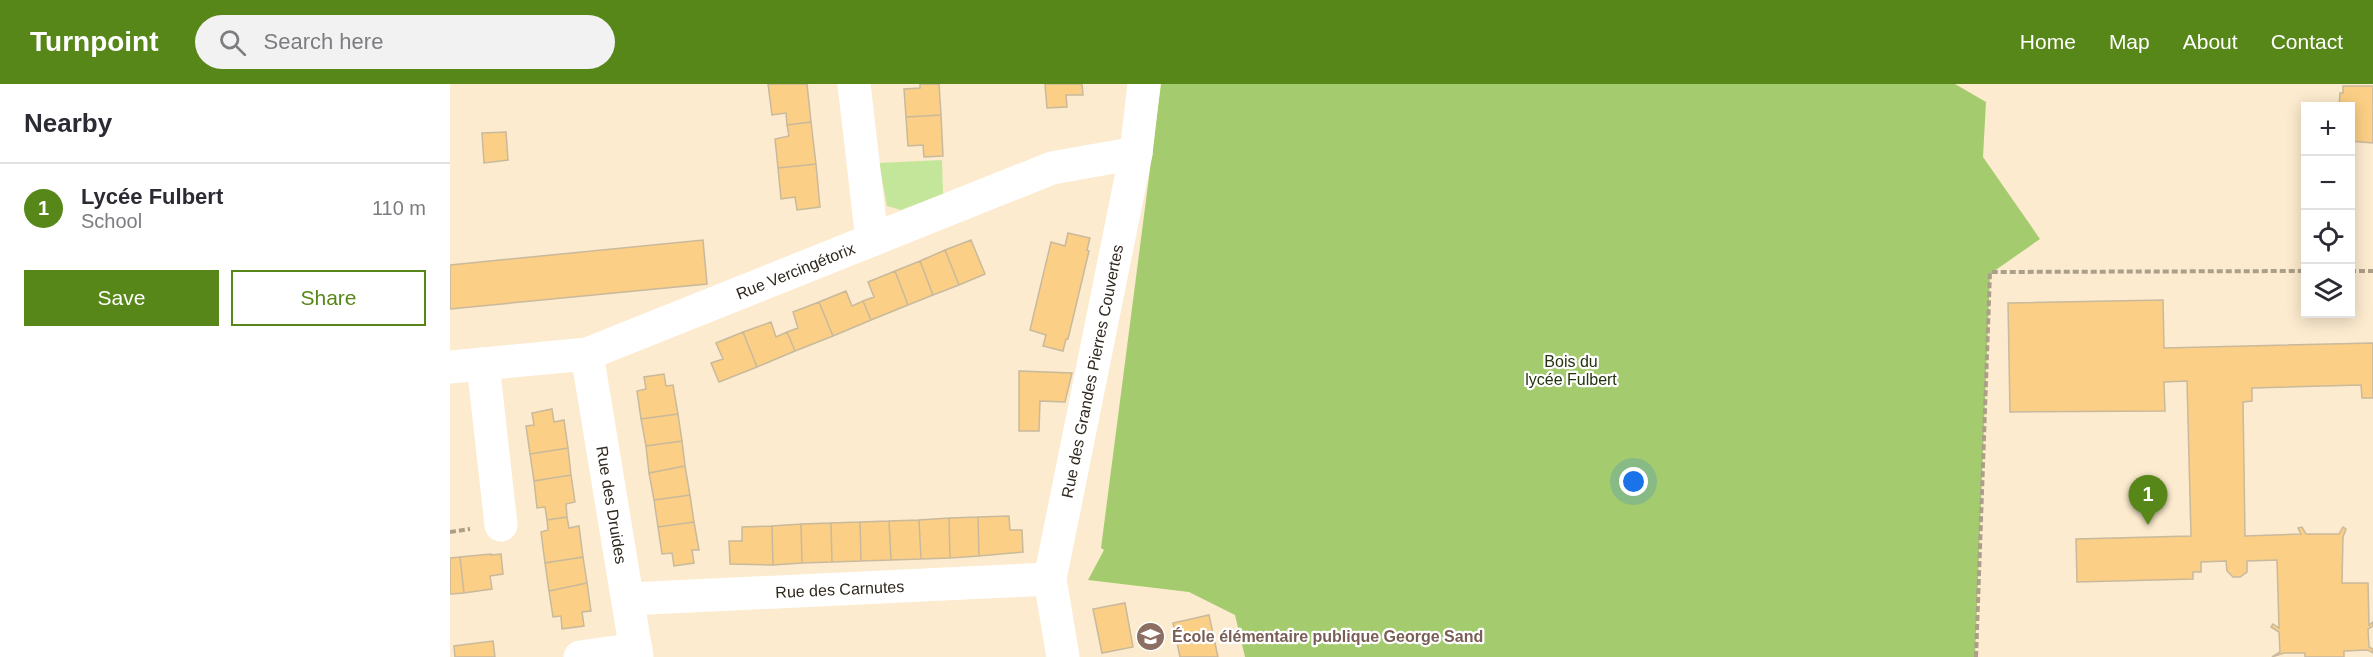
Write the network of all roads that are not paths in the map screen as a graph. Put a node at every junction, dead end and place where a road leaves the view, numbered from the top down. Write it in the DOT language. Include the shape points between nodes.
graph roads {
  1 [pos="854,84"];
  2 [pos="1144,84"];
  3 [pos="1137,153"];
  4 [pos="872,240"];
  5 [pos="587,354"];
  6 [pos="483,364"];
  7 [pos="450,368"];
  8 [pos="501,525"];
  9 [pos="1050,579"];
  10 [pos="628,599"];
  11 [pos="636,653"];
  12 [pos="580,657"];
  13 [pos="1063,657"];
  1 -- 4 [label="street"];
  2 -- 3 [label="street, Rue des Grandes Pierres Couvertes"];
  3 -- 4 [label="street, Rue Vercingétorix" via="1052,168"];
  3 -- 9 [label="street, Rue des Grandes Pierres Couvertes"];
  4 -- 5 [label="street, Rue Vercingétorix"];
  5 -- 6 [label="street, Rue Vercingétorix"];
  5 -- 10 [label="street, Rue des Druides"];
  6 -- 7 [label="street, Rue Vercingétorix"];
  6 -- 8 [label="street"];
  9 -- 10 [label="street, Rue des Carnutes"];
  9 -- 13 [label="street, Rue des Grandes Pierres Couvertes"];
  10 -- 11 [label="street, Rue des Druides"];
  11 -- 12 [label="street"];
}
